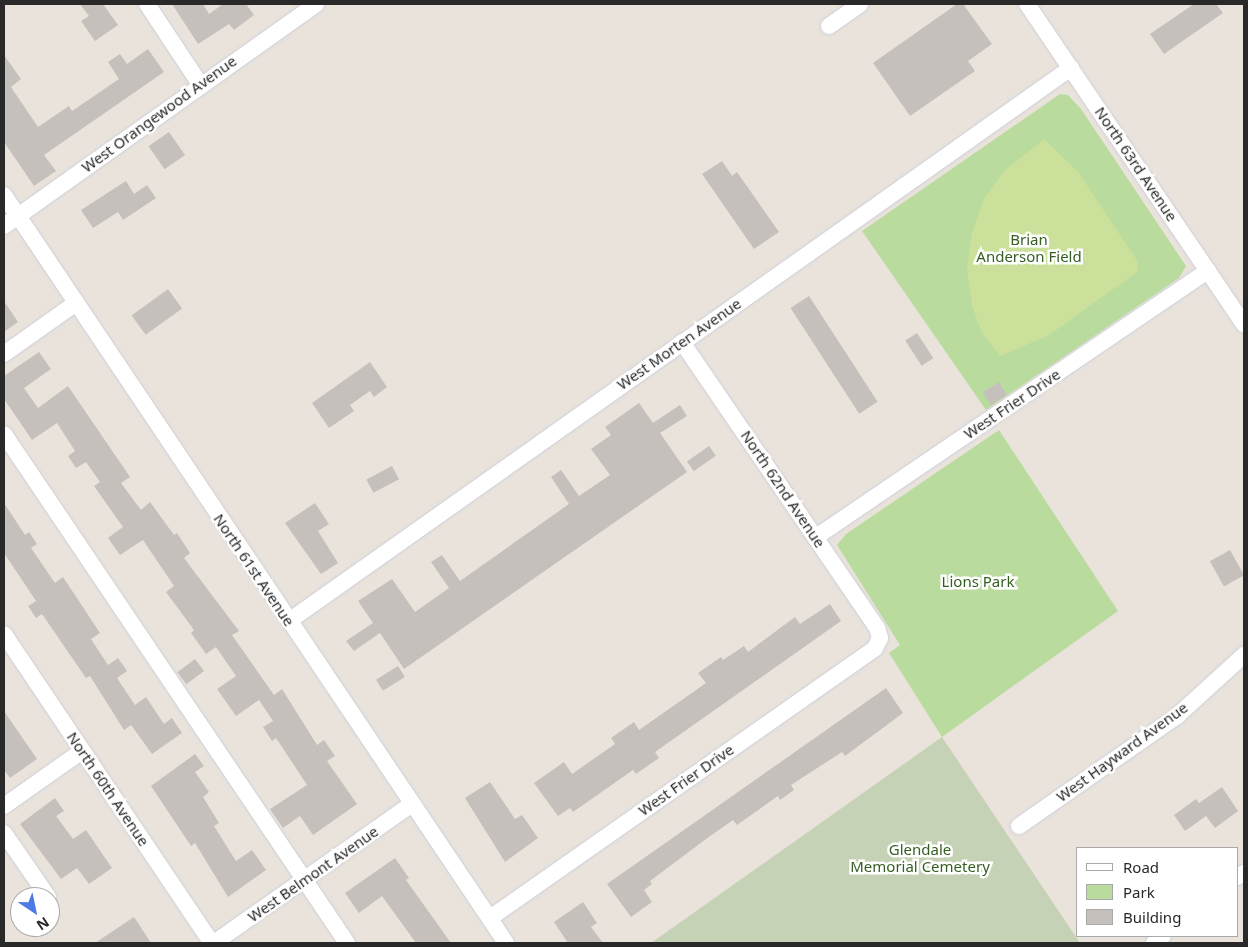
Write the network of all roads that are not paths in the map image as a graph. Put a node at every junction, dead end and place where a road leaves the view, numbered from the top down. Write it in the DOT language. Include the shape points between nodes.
graph roads {
  1 [pos="147,4"];
  2 [pos="316,4"];
  3 [pos="860,4"];
  4 [pos="1027,4"];
  5 [pos="829,26"];
  6 [pos="1071,68"];
  7 [pos="200,84"];
  8 [pos="4,195"];
  9 [pos="17,216"];
  10 [pos="4,226"];
  11 [pos="1208,271"];
  12 [pos="76,303"];
  13 [pos="1244,325"];
  14 [pos="682,342"];
  15 [pos="4,354"];
  16 [pos="4,434"];
  17 [pos="816,538"];
  18 [pos="289,621"];
  19 [pos="4,634"];
  20 [pos="880,638"];
  21 [pos="1244,655"];
  22 [pos="82,751"];
  23 [pos="412,804"];
  24 [pos="4,806"];
  25 [pos="1019,826"];
  26 [pos="4,832"];
  27 [pos="304,879"];
  28 [pos="41,887"];
  29 [pos="490,918"];
  30 [pos="213,943"];
  31 [pos="347,943"];
  32 [pos="506,943"];
  1 -- 7 [label="street"];
  2 -- 7 [label="street, West Orangewood Avenue"];
  3 -- 5 [label="street"];
  4 -- 6 [label="street, North 63rd Avenue"];
  6 -- 11 [label="street, North 63rd Avenue"];
  6 -- 14 [label="street, West Morten Avenue"];
  7 -- 9 [label="street, West Orangewood Avenue"];
  8 -- 9 [label="street, North 61st Avenue"];
  9 -- 10 [label="street, West Orangewood Avenue"];
  9 -- 12 [label="street, North 61st Avenue"];
  11 -- 13 [label="street, North 63rd Avenue"];
  11 -- 17 [label="street, West Frier Drive"];
  12 -- 15 [label="street"];
  12 -- 18 [label="street, North 61st Avenue"];
  14 -- 17 [label="street, North 62nd Avenue"];
  14 -- 18 [label="street, West Morten Avenue"];
  16 -- 27 [label="street"];
  17 -- 20 [label="street, North 62nd Avenue" via="877,628"];
  18 -- 23 [label="street, North 61st Avenue"];
  19 -- 22 [label="street, North 60th Avenue"];
  20 -- 29 [label="street, West Frier Drive" via="875,648"];
  21 -- 25 [label="street, West Hayward Avenue" via="1177,716"];
  22 -- 24 [label="street"];
  22 -- 30 [label="street, North 60th Avenue" via="156,871"];
  23 -- 27 [label="street, West Belmont Avenue"];
  23 -- 29 [label="street, North 61st Avenue"];
  26 -- 28 [label="street"];
  27 -- 30 [label="street, West Belmont Avenue"];
  27 -- 31 [label="street"];
  29 -- 32 [label="street, North 61st Avenue"];
}
